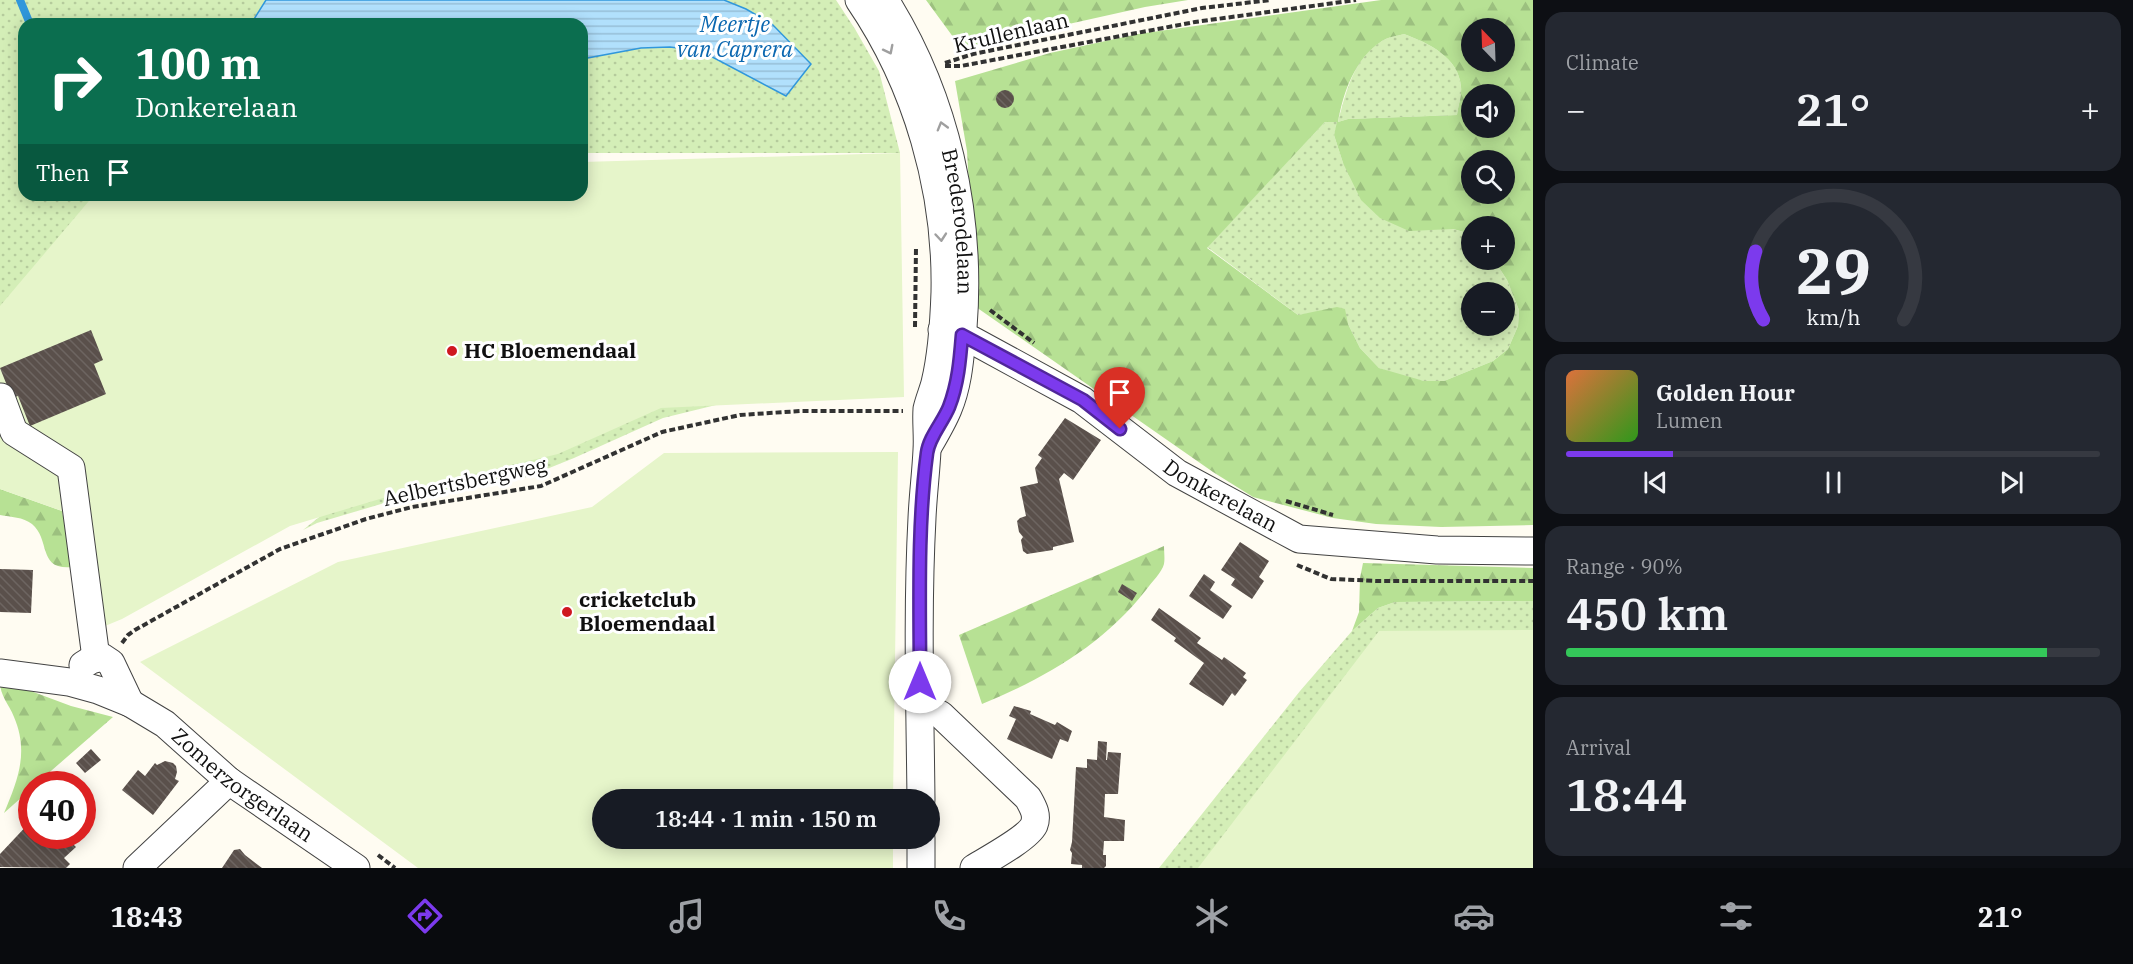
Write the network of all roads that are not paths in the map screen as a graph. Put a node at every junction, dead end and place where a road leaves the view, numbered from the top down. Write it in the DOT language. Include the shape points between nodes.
graph roads {
  1 [pos="859,0"];
  2 [pos="885,0"];
  3 [pos="912,73"];
  4 [pos="940,331"];
  5 [pos="1,397"];
  6 [pos="1533,551"];
  7 [pos="107,653"];
  8 [pos="0,673"];
  9 [pos="69,682"];
  10 [pos="130,703"];
  11 [pos="921,703"];
  12 [pos="229,781"];
  13 [pos="921,789"];
  14 [pos="921,849"];
  15 [pos="362,859"];
  16 [pos="137,868"];
  17 [pos="921,868"];
  18 [pos="974,868"];
  1 -- 3 [label="street, Brederodelaan, one-way" via="889,49"];
  2 -- 3 [label="street, Brederodelaan" via="901,27"];
  3 -- 4 [label="street, Brederodelaan" via="934,101 950,154 960,211 964,258"];
  4 -- 6 [label="street, Donkerelaan" via="1083,400 1177,473 1299,539 1437,550"];
  4 -- 11 [label="street, Brederodelaan" via="959,368 949,408 928,449 919,578"];
  5 -- 7 [label="street" via="14,432 71,468"];
  7 -- 9 [label="street" via="79,668"];
  7 -- 10 [label="street" via="102,657 111,663"];
  8 -- 9 [label="street, Zomerzorgerlaan"];
  9 -- 10 [label="street, Zomerzorgerlaan"];
  10 -- 12 [label="street, Zomerzorgerlaan" via="165,724"];
  11 -- 13 [label="street, Brederodelaan"];
  11 -- 18 [label="street" via="941,715 1028,798 1036,812 1033,826 1018,840"];
  12 -- 15 [label="street, Zomerzorgerlaan"];
  12 -- 16 [label="street"];
  14 -- 17 [label="street"];
}
